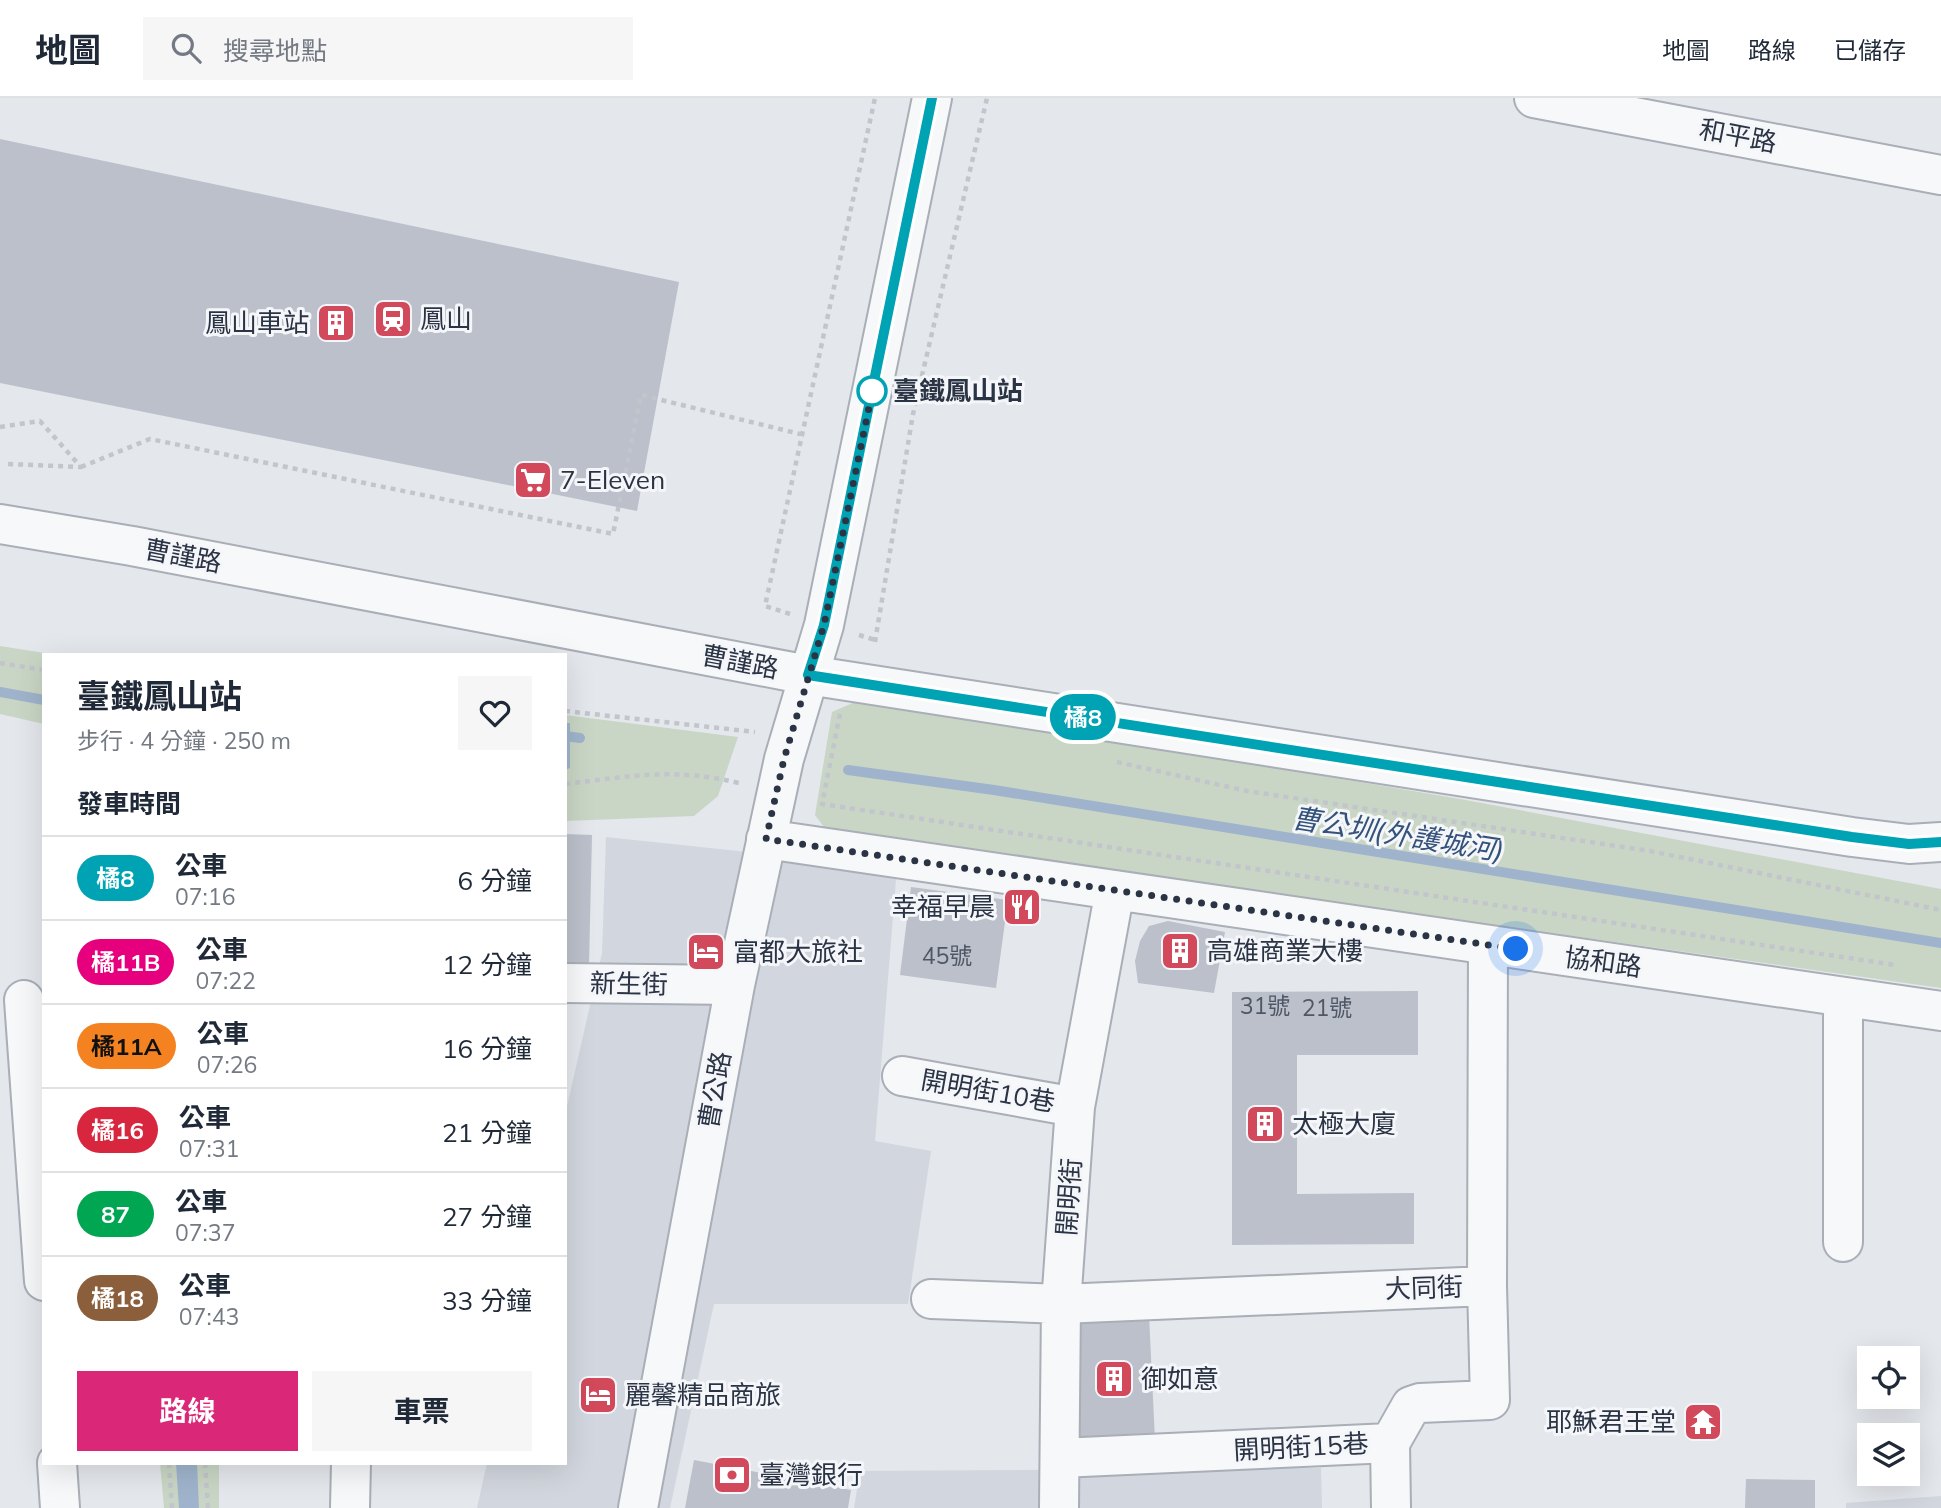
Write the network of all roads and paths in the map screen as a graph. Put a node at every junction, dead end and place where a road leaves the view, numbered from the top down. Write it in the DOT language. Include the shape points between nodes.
graph roads {
  1 [pos="875,98"];
  2 [pos="932,98"];
  3 [pos="987,98"];
  4 [pos="1534,98"];
  5 [pos="1941,175"];
  6 [pos="0,427"];
  7 [pos="800,435"];
  8 [pos="8,464"];
  9 [pos="81,467"];
  10 [pos="0,524"];
  11 [pos="765,606"];
  12 [pos="875,640"];
  13 [pos="0,663"];
  14 [pos="42,670"];
  15 [pos="808,675"];
  16 [pos="567,711"];
  17 [pos="850,716"];
  18 [pos="790,736"];
  19 [pos="1112,761"];
  20 [pos="567,784"];
  21 [pos="743,784"];
  22 [pos="766,839"];
  23 [pos="1941,842"];
  24 [pos="1115,890"];
  25 [pos="1941,910"];
  26 [pos="1488,945"];
  27 [pos="1900,966"];
  28 [pos="567,983"];
  29 [pos="735,985"];
  30 [pos="1843,997"];
  31 [pos="23,1000"];
  32 [pos="1941,1011"];
  33 [pos="902,1076"];
  34 [pos="1075,1107"];
  35 [pos="1843,1242"];
  36 [pos="42,1254"];
  37 [pos="1487,1286"];
  38 [pos="931,1299"];
  39 [pos="1061,1304"];
  40 [pos="1390,1443"];
  41 [pos="1060,1458"];
  42 [pos="57,1465"];
  43 [pos="169,1465"];
  44 [pos="205,1465"];
  45 [pos="351,1465"];
  46 [pos="60,1508"];
  47 [pos="172,1508"];
  48 [pos="208,1508"];
  49 [pos="350,1508"];
  50 [pos="638,1508"];
  51 [pos="1059,1508"];
  52 [pos="1391,1508"];
  1 -- 7 [label="path"];
  2 -- 15 [label="street, 曹公路" via="824,625"];
  3 -- 12 [label="path" via="913,414"];
  4 -- 5 [label="street, 和平路"];
  6 -- 9 [label="path" via="40,421"];
  7 -- 9 [label="path" via="640,396 613,534 150,439"];
  7 -- 11 [label="path"];
  8 -- 9 [label="path"];
  10 -- 15 [label="street, 曹謹路"];
  13 -- 14 [label="path"];
  15 -- 18 [label="street, 曹公路"];
  15 -- 23 [label="street, 曹謹路" via="1852,837 1909,844"];
  16 -- 18 [label="path"];
  17 -- 27 [label="path" via="838,714 822,804"];
  18 -- 22 [label="street, 曹公路"];
  19 -- 25 [label="path" via="1247,791 1650,851"];
  20 -- 21 [label="path" via="652,773 702,774"];
  22 -- 24 [label="street, 協和路"];
  22 -- 29 [label="street, 曹公路"];
  24 -- 26 [label="street, 協和路"];
  24 -- 34 [label="street, 開明街"];
  26 -- 30 [label="street, 協和路"];
  26 -- 37 [label="street, 大同街"];
  28 -- 29 [label="street, 新生街"];
  29 -- 50 [label="street, 曹公路"];
  30 -- 32 [label="street, 協和路"];
  30 -- 35 [label="street"];
  31 -- 36 [label="street"];
  33 -- 34 [label="street, 開明街10巷"];
  34 -- 39 [label="street, 開明街"];
  37 -- 39 [label="street, 大同街"];
  37 -- 40 [label="street, 開明街15巷" via="1490,1400 1411,1406"];
  38 -- 39 [label="street, 大同街"];
  39 -- 41 [label="street, 開明街"];
  40 -- 41 [label="street, 開明街15巷"];
  40 -- 52 [label="street"];
  41 -- 51 [label="street, 開明街"];
  42 -- 46 [label="street"];
  43 -- 47 [label="path"];
  44 -- 48 [label="path"];
  45 -- 49 [label="street"];
}
